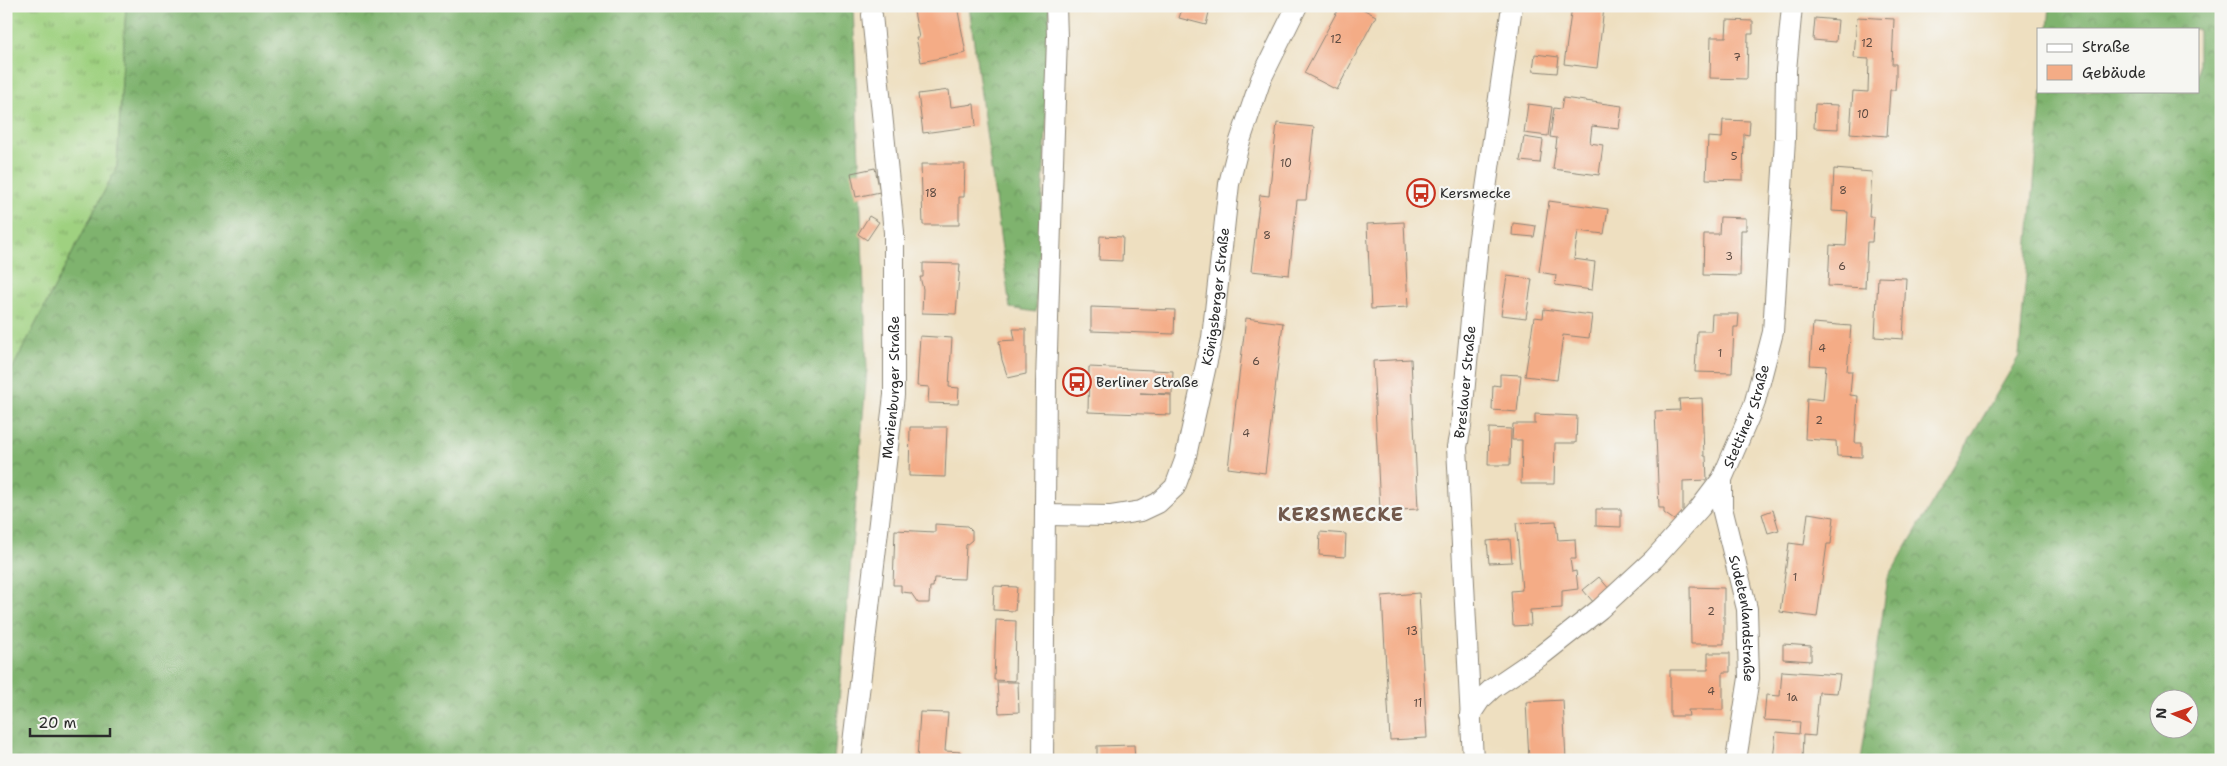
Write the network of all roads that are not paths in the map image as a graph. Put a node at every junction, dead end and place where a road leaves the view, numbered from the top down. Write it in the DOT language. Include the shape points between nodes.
graph roads {
  1 [pos="1056,6"];
  2 [pos="1297,6"];
  3 [pos="1512,6"];
  4 [pos="1792,6"];
  5 [pos="872,15"];
  6 [pos="1722,479"];
  7 [pos="1045,515"];
  8 [pos="1470,715"];
  9 [pos="851,760"];
  10 [pos="1043,760"];
  11 [pos="1473,760"];
  12 [pos="1736,760"];
  1 -- 7 [label="street"];
  2 -- 7 [label="street, Königsberger Straße" via="1261,79 1239,144 1229,184 1212,338 1185,460 1175,487 1158,504 1141,511 1110,516"];
  3 -- 8 [label="street, Breslauer Straße" via="1478,245 1458,447"];
  4 -- 6 [label="street, Stettiner Straße" via="1773,332 1754,405"];
  5 -- 9 [label="street, Marienburger Straße" via="894,232 894,395"];
  6 -- 8 [label="street, Stettiner Straße" via="1654,559 1600,609 1493,688"];
  6 -- 12 [label="street, Sudetenlandstraße" via="1722,508 1747,609 1749,678"];
  7 -- 10 [label="street"];
  8 -- 11 [label="street, Breslauer Straße"];
}
